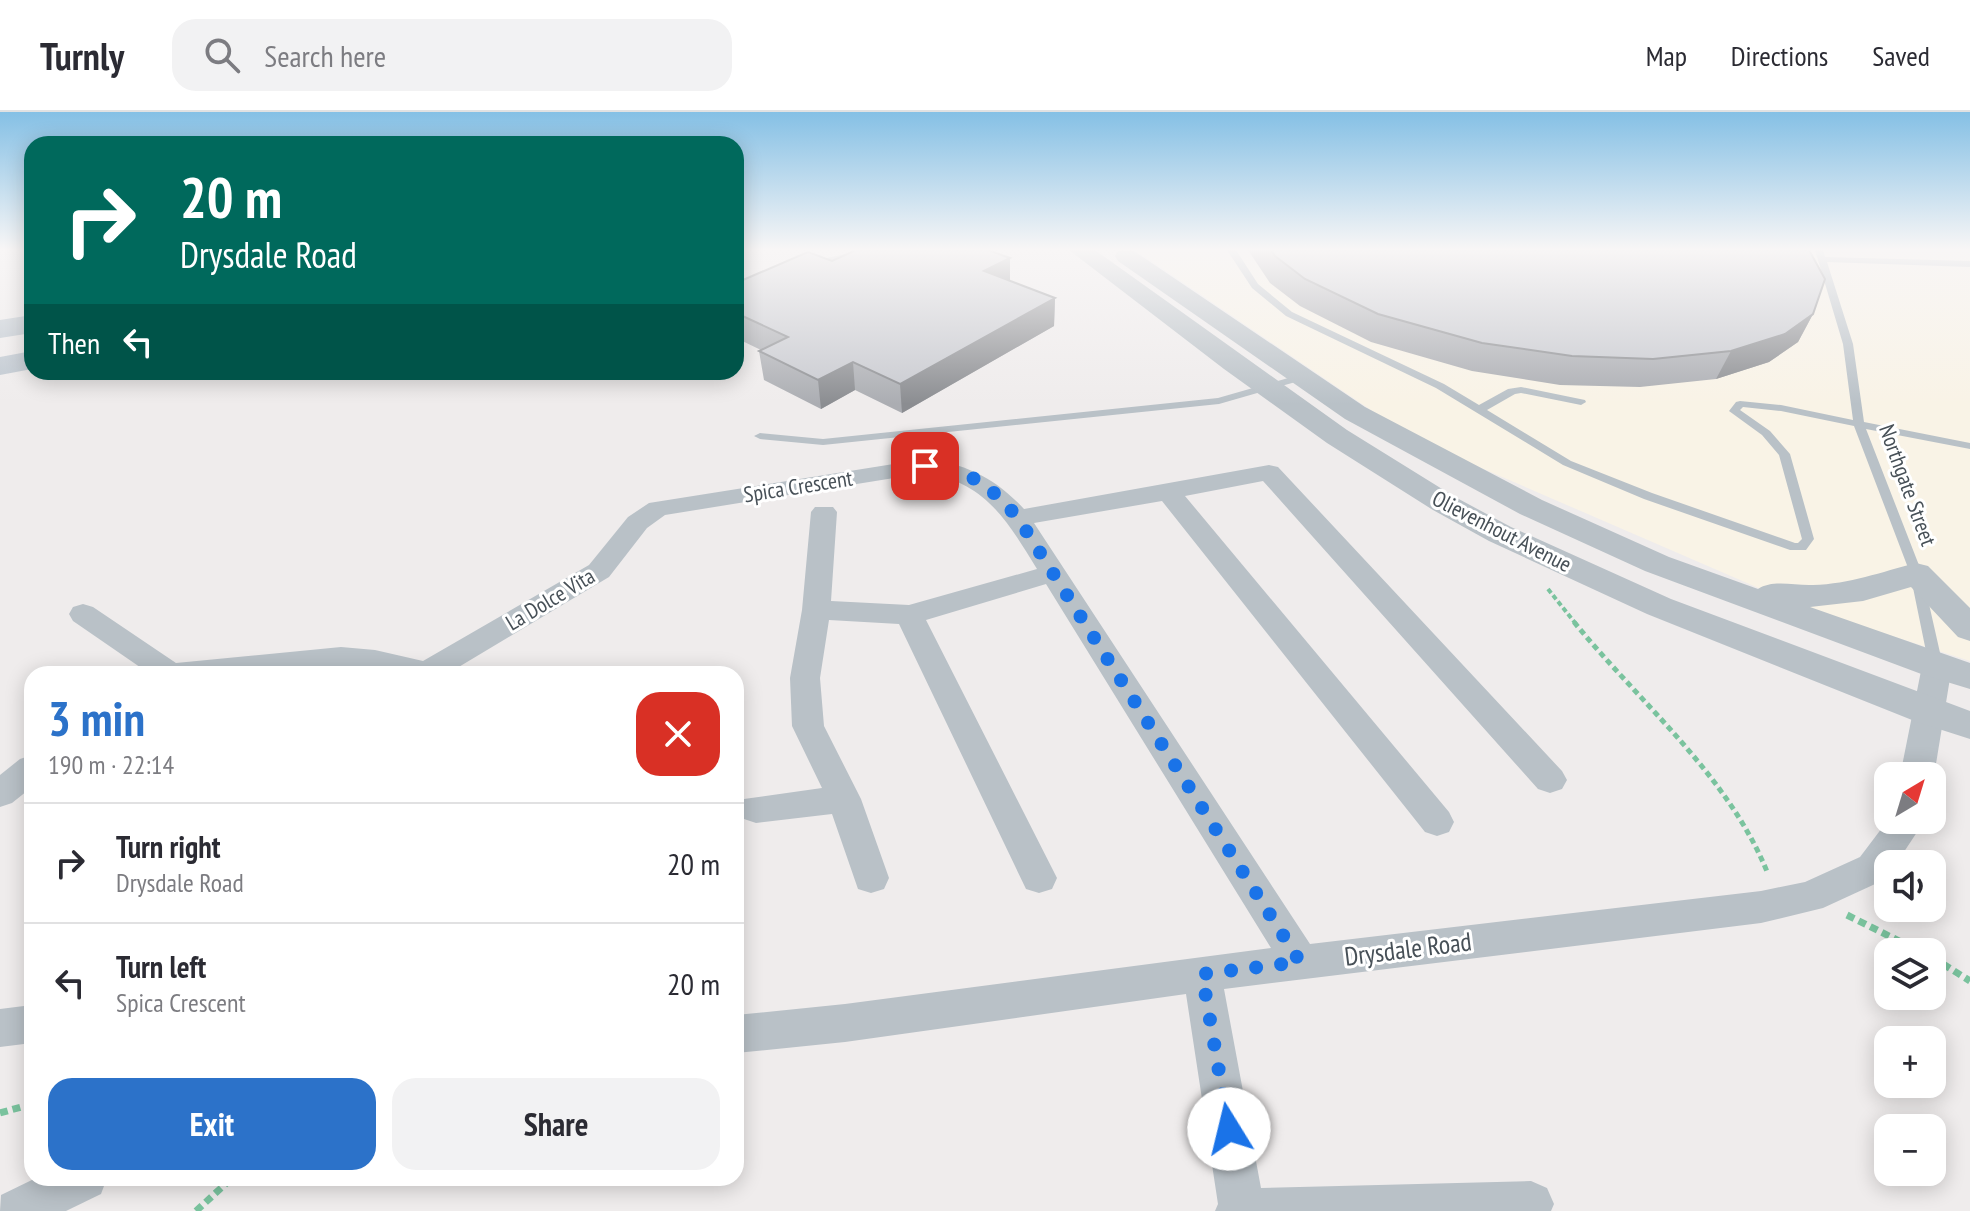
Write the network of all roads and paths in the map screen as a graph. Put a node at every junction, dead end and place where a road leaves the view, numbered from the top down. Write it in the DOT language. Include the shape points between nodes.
graph roads {
  1 [pos="1149,301"];
  2 [pos="1192,301"];
  3 [pos="1274,301"];
  4 [pos="1835,301"];
  5 [pos="24,325"];
  6 [pos="0,329"];
  7 [pos="24,362"];
  8 [pos="0,366"];
  9 [pos="1302,377"];
  10 [pos="1263,387"];
  11 [pos="1581,402"];
  12 [pos="1480,409"];
  13 [pos="1859,424"];
  14 [pos="760,436"];
  15 [pos="1970,446"];
  16 [pos="1168,492"];
  17 [pos="658,508"];
  18 [pos="824,512"];
  19 [pos="1018,518"];
  20 [pos="1054,573"];
  21 [pos="1916,573"];
  22 [pos="1714,585"];
  23 [pos="1545,586"];
  24 [pos="816,610"];
  25 [pos="83,614"];
  26 [pos="909,615"];
  27 [pos="1970,629"];
  28 [pos="160,666"];
  29 [pos="245,666"];
  30 [pos="398,666"];
  31 [pos="436,666"];
  32 [pos="1937,666"];
  33 [pos="1970,676"];
  34 [pos="1930,712"];
  35 [pos="1970,725"];
  36 [pos="1920,762"];
  37 [pos="24,774"];
  38 [pos="1550,780"];
  39 [pos="0,794"];
  40 [pos="844,799"];
  41 [pos="756,809"];
  42 [pos="1437,822"];
  43 [pos="1898,834"];
  44 [pos="871,878"];
  45 [pos="1039,878"];
  46 [pos="1770,880"];
  47 [pos="1810,897"];
  48 [pos="1893,938"];
  49 [pos="1300,962"];
  50 [pos="1946,966"];
  51 [pos="1202,974"];
  52 [pos="1970,981"];
  53 [pos="24,1025"];
  54 [pos="0,1028"];
  55 [pos="744,1033"];
  56 [pos="24,1106"];
  57 [pos="0,1113"];
  58 [pos="69,1186"];
  59 [pos="223,1186"];
  60 [pos="1531,1204"];
  61 [pos="17,1211"];
  62 [pos="196,1211"];
  63 [pos="1240,1211"];
  1 -- 10 [label="street, Olievenhout Avenue"];
  2 -- 9 [label="street, Olievenhout Avenue"];
  3 -- 12 [label="lane" via="1289,314"];
  4 -- 13 [label="lane" via="1848,344"];
  5 -- 6 [label="main road"];
  7 -- 8 [label="main road"];
  9 -- 10 [label="lane"];
  9 -- 22 [label="street, Olievenhout Avenue" via="1355,413 1531,507"];
  10 -- 14 [label="lane" via="1210,402 853,440"];
  10 -- 34 [label="street, Olievenhout Avenue" via="1374,463 1500,534 1622,591"];
  11 -- 12 [label="lane" via="1521,390"];
  12 -- 13 [label="lane" via="1567,463 1794,547 1808,539 1784,454 1766,433 1734,411 1740,404 1761,405"];
  13 -- 15 [label="lane, Northgate Street"];
  13 -- 21 [label="lane, Northgate Street"];
  16 -- 19 [label="street"];
  16 -- 38 [label="street" via="1269,472"];
  16 -- 42 [label="street"];
  17 -- 19 [label="street, Spica Crescent" via="925,466 974,477"];
  17 -- 31 [label="street, La Dolce Vita" via="633,524 599,571"];
  18 -- 24 [label="street"];
  19 -- 20 [label="street, Spica Crescent"];
  20 -- 26 [label="street"];
  20 -- 49 [label="street, Spica Crescent"];
  21 -- 22 [label="street" via="1883,587 1832,596"];
  21 -- 27 [label="street"];
  21 -- 32 [label="lane, Northgate Street"];
  22 -- 32 [label="street, Olievenhout Avenue"];
  23 -- 46 [label="path" via="1708,773 1742,819"];
  24 -- 26 [label="street"];
  24 -- 40 [label="street" via="805,678 808,726"];
  25 -- 28 [label="street"];
  26 -- 45 [label="street"];
  29 -- 30 [label="street, La Dolce Vita" via="341,657"];
  32 -- 33 [label="street, Olievenhout Avenue"];
  32 -- 34 [label="street"];
  34 -- 35 [label="street, Olievenhout Avenue"];
  34 -- 36 [label="street"];
  37 -- 39 [label="street"];
  40 -- 41 [label="street"];
  40 -- 44 [label="street"];
  43 -- 47 [label="street, Drysdale Road" via="1873,868"];
  47 -- 48 [label="path"];
  47 -- 49 [label="street, Drysdale Road"];
  49 -- 51 [label="street, Drysdale Road"];
  50 -- 52 [label="path"];
  51 -- 55 [label="street, Drysdale Road"];
  51 -- 63 [label="street"];
  53 -- 54 [label="street"];
  56 -- 57 [label="path"];
  58 -- 61 [label="street"];
  59 -- 62 [label="path"];
  60 -- 63 [label="street"];
}
